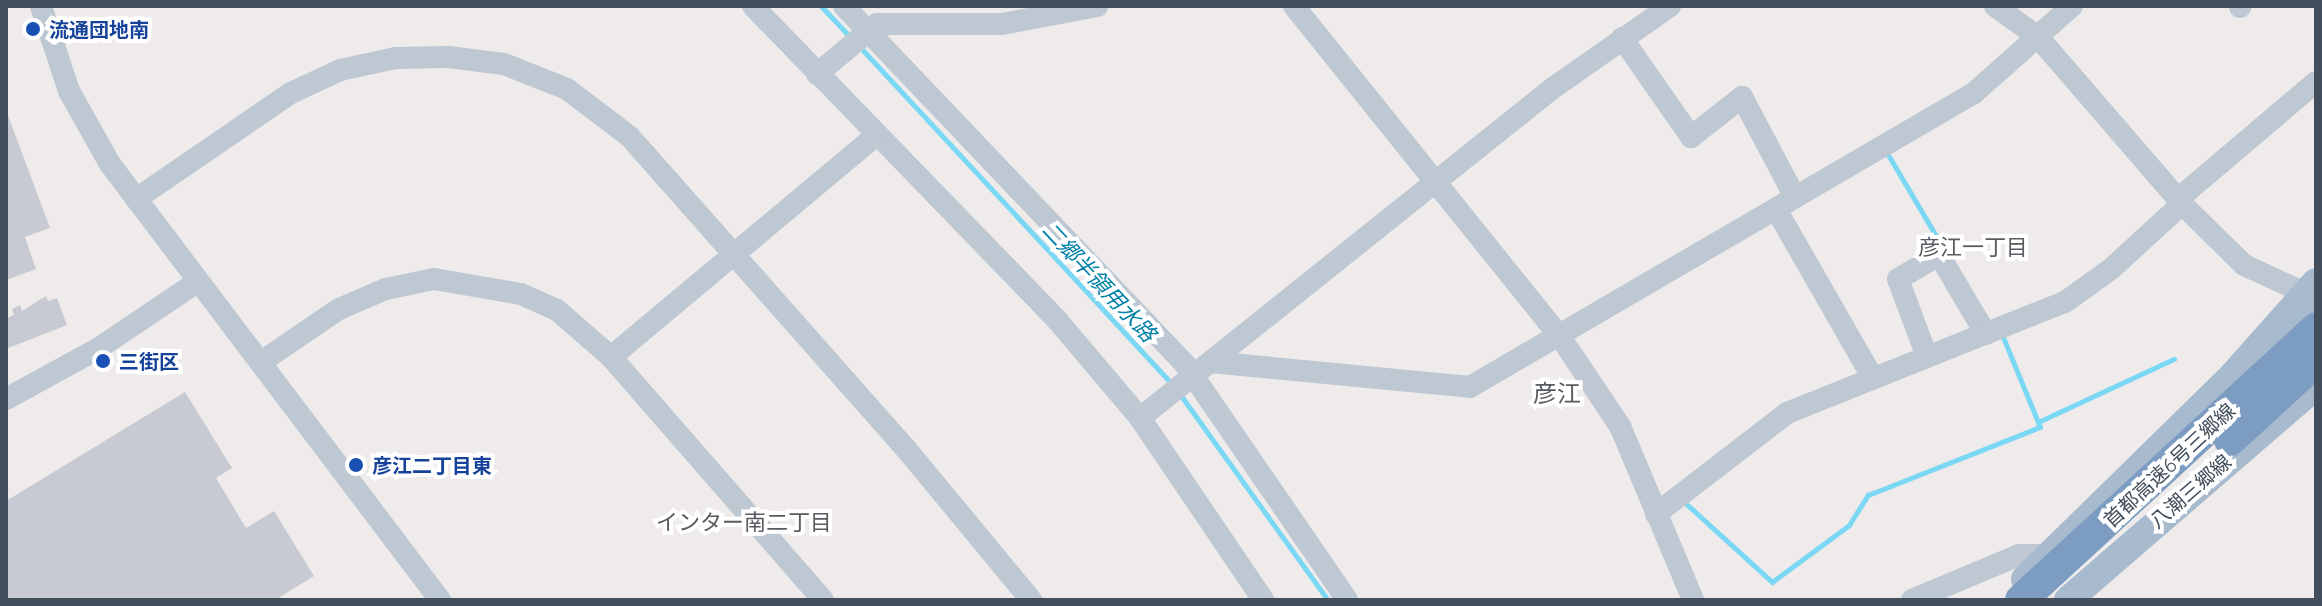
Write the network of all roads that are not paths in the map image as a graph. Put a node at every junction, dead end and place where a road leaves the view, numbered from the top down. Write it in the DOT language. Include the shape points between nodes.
graph roads {
  1 [pos="41,6"];
  2 [pos="753,6"];
  3 [pos="844,6"];
  4 [pos="1097,6"];
  5 [pos="1294,6"];
  6 [pos="1670,6"];
  7 [pos="1995,6"];
  8 [pos="2072,6"];
  9 [pos="965,15"];
  10 [pos="868,27"];
  11 [pos="2038,37"];
  12 [pos="1622,38"];
  13 [pos="825,66"];
  14 [pos="2316,82"];
  15 [pos="875,136"];
  16 [pos="1435,183"];
  17 [pos="136,199"];
  18 [pos="2180,202"];
  19 [pos="1785,203"];
  20 [pos="734,255"];
  21 [pos="197,282"];
  22 [pos="2312,294"];
  23 [pos="2316,329"];
  24 [pos="1986,334"];
  25 [pos="1561,338"];
  26 [pos="1926,354"];
  27 [pos="611,357"];
  28 [pos="2316,361"];
  29 [pos="261,362"];
  30 [pos="1203,369"];
  31 [pos="1871,375"];
  32 [pos="2316,386"];
  33 [pos="6,399"];
  34 [pos="2316,403"];
  35 [pos="1140,418"];
  36 [pos="1656,514"];
  37 [pos="2047,555"];
  38 [pos="2023,590"];
  39 [pos="430,597"];
  40 [pos="2082,598"];
  41 [pos="823,600"];
  42 [pos="1031,600"];
  43 [pos="1263,600"];
  44 [pos="1347,600"];
  45 [pos="1693,600"];
  46 [pos="1912,600"];
  47 [pos="2000,600"];
  48 [pos="2052,600"];
  1 -- 17 [label="street" via="69,91"];
  2 -- 13 [label="street"];
  3 -- 10 [label="street"];
  4 -- 9 [label="street"];
  5 -- 16 [label="street"];
  6 -- 12 [label="street"];
  7 -- 11 [label="street"];
  8 -- 11 [label="street"];
  9 -- 10 [label="street"];
  10 -- 13 [label="street"];
  10 -- 30 [label="street"];
  11 -- 18 [label="street"];
  11 -- 19 [label="street" via="1974,93"];
  12 -- 16 [label="street"];
  12 -- 19 [label="street" via="1691,137 1742,97"];
  13 -- 15 [label="street"];
  14 -- 18 [label="street"];
  15 -- 20 [label="street"];
  15 -- 35 [label="street" via="1058,321"];
  16 -- 25 [label="street"];
  16 -- 30 [label="street"];
  17 -- 20 [label="street" via="291,93 340,70 396,58 449,57 504,64 594,105 630,137"];
  17 -- 21 [label="street"];
  18 -- 22 [label="street" via="2244,265"];
  18 -- 24 [label="street" via="2111,269 2065,302"];
  19 -- 25 [label="street"];
  19 -- 31 [label="street"];
  20 -- 27 [label="street"];
  20 -- 42 [label="street"];
  21 -- 29 [label="street"];
  21 -- 33 [label="street" via="99,348"];
  22 -- 37 [label="main road"];
  22 -- 38 [label="main road, 八潮三郷線"];
  23 -- 38 [label="highway, 首都高速6号三郷線"];
  24 -- 26 [label="street"];
  24 -- 26 [label="street" via="1939,255 1898,279"];
  25 -- 30 [label="street" via="1470,387"];
  25 -- 36 [label="street" via="1620,426"];
  26 -- 31 [label="street"];
  27 -- 29 [label="street" via="557,310 521,294 434,279 386,289 339,309"];
  27 -- 41 [label="street"];
  28 -- 48 [label="highway, 首都高速6号三郷線"];
  29 -- 39 [label="street"];
  30 -- 35 [label="street"];
  30 -- 44 [label="street"];
  31 -- 36 [label="street" via="1787,413"];
  32 -- 40 [label="main road, 八潮三郷線"];
  34 -- 40 [label="main road"];
  35 -- 43 [label="street"];
  36 -- 45 [label="street"];
  37 -- 38 [label="main road"];
  37 -- 46 [label="street" via="2019,555"];
  38 -- 47 [label="main road, 八潮三郷線"];
}
